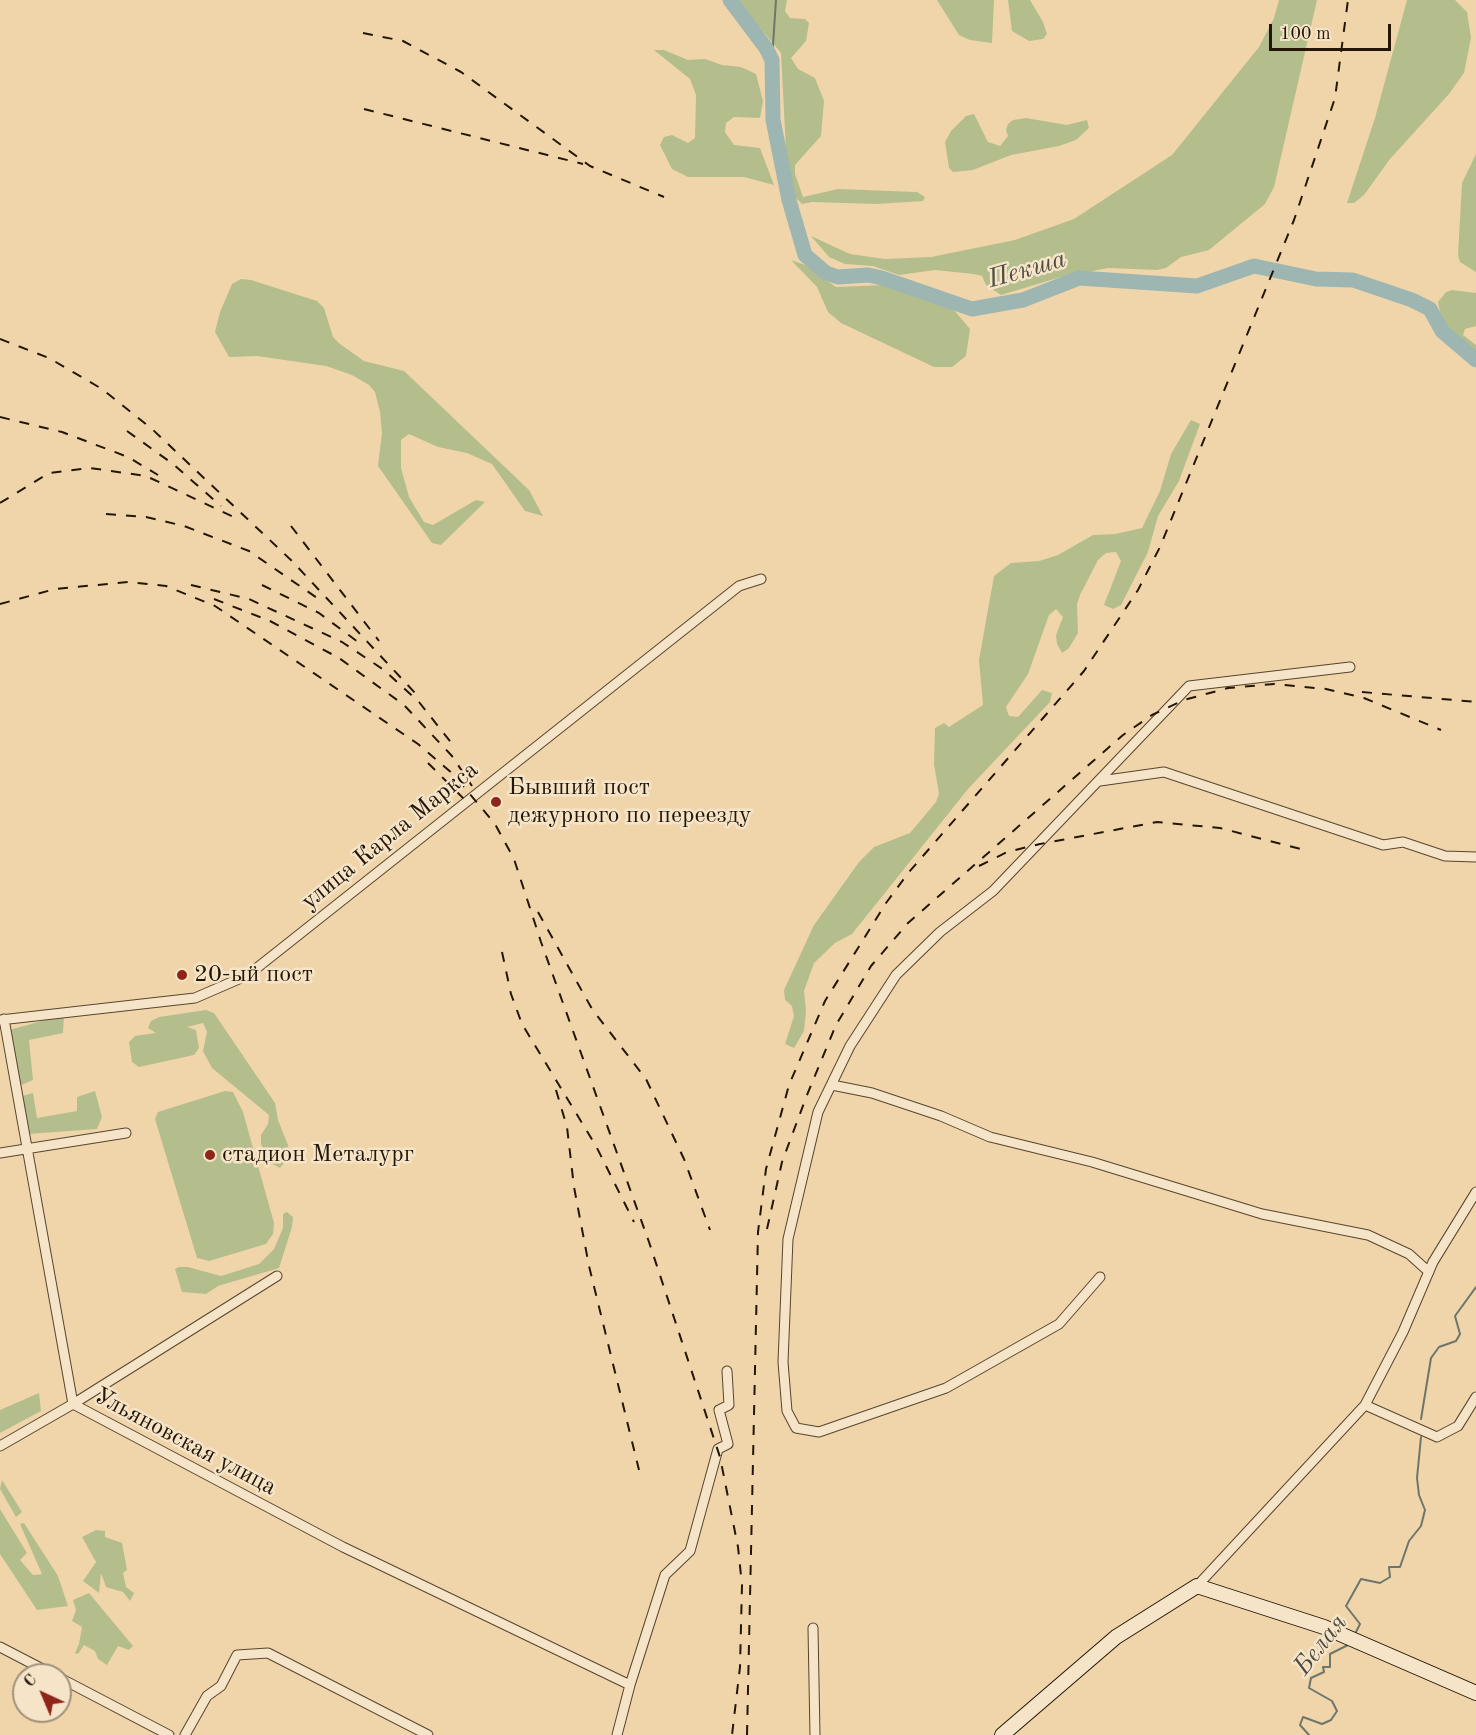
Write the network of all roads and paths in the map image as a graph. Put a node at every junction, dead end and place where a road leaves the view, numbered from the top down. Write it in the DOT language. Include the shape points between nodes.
graph roads {
  1 [pos="761,579"];
  2 [pos="1350,667"];
  3 [pos="1100,781"];
  4 [pos="1476,857"];
  5 [pos="2,1020"];
  6 [pos="832,1085"];
  7 [pos="126,1133"];
  8 [pos="26,1149"];
  9 [pos="0,1153"];
  10 [pos="1476,1192"];
  11 [pos="1429,1272"];
  12 [pos="277,1276"];
  13 [pos="1100,1277"];
  14 [pos="727,1371"];
  15 [pos="1476,1397"];
  16 [pos="73,1404"];
  17 [pos="1365,1405"];
  18 [pos="0,1446"];
  19 [pos="1197,1586"];
  20 [pos="813,1628"];
  21 [pos="0,1647"];
  22 [pos="31,1663"];
  23 [pos="72,1684"];
  24 [pos="630,1685"];
  25 [pos="1476,1693"];
  26 [pos="169,1735"];
  27 [pos="185,1735"];
  28 [pos="428,1735"];
  29 [pos="617,1735"];
  30 [pos="814,1735"];
  31 [pos="1002,1735"];
  1 -- 5 [label="street, улица Карла Маркса" via="739,586 248,975 195,998"];
  2 -- 3 [label="street" via="1189,686"];
  3 -- 4 [label="street" via="1164,772 1383,845 1404,842 1445,856"];
  3 -- 6 [label="street" via="993,891 940,932 903,968 868,1016"];
  5 -- 8 [label="street, Ульяновская улица"];
  6 -- 11 [label="street" via="872,1093 990,1137 1092,1162 1241,1209 1368,1235 1409,1254"];
  6 -- 13 [label="street" via="819,1112 788,1239 783,1362 787,1412 796,1428 819,1432 946,1388 1059,1324"];
  7 -- 8 [label="street"];
  8 -- 9 [label="street"];
  8 -- 16 [label="street, Ульяновская улица"];
  10 -- 11 [label="street"];
  11 -- 17 [label="street"];
  12 -- 16 [label="street"];
  14 -- 24 [label="street" via="729,1405 719,1410 728,1444 718,1449 690,1551 665,1575"];
  15 -- 17 [label="street" via="1458,1426 1437,1437"];
  16 -- 18 [label="street"];
  16 -- 24 [label="street, Ульяновская улица" via="343,1547"];
  17 -- 19 [label="street"];
  19 -- 25 [label="street" via="1324,1627"];
  19 -- 31 [label="street" via="1116,1637"];
  20 -- 30 [label="street"];
  21 -- 22 [label="street"];
  23 -- 26 [label="street"];
  24 -- 29 [label="street"];
  27 -- 28 [label="street" via="207,1696 221,1686 237,1655 268,1653"];
}
